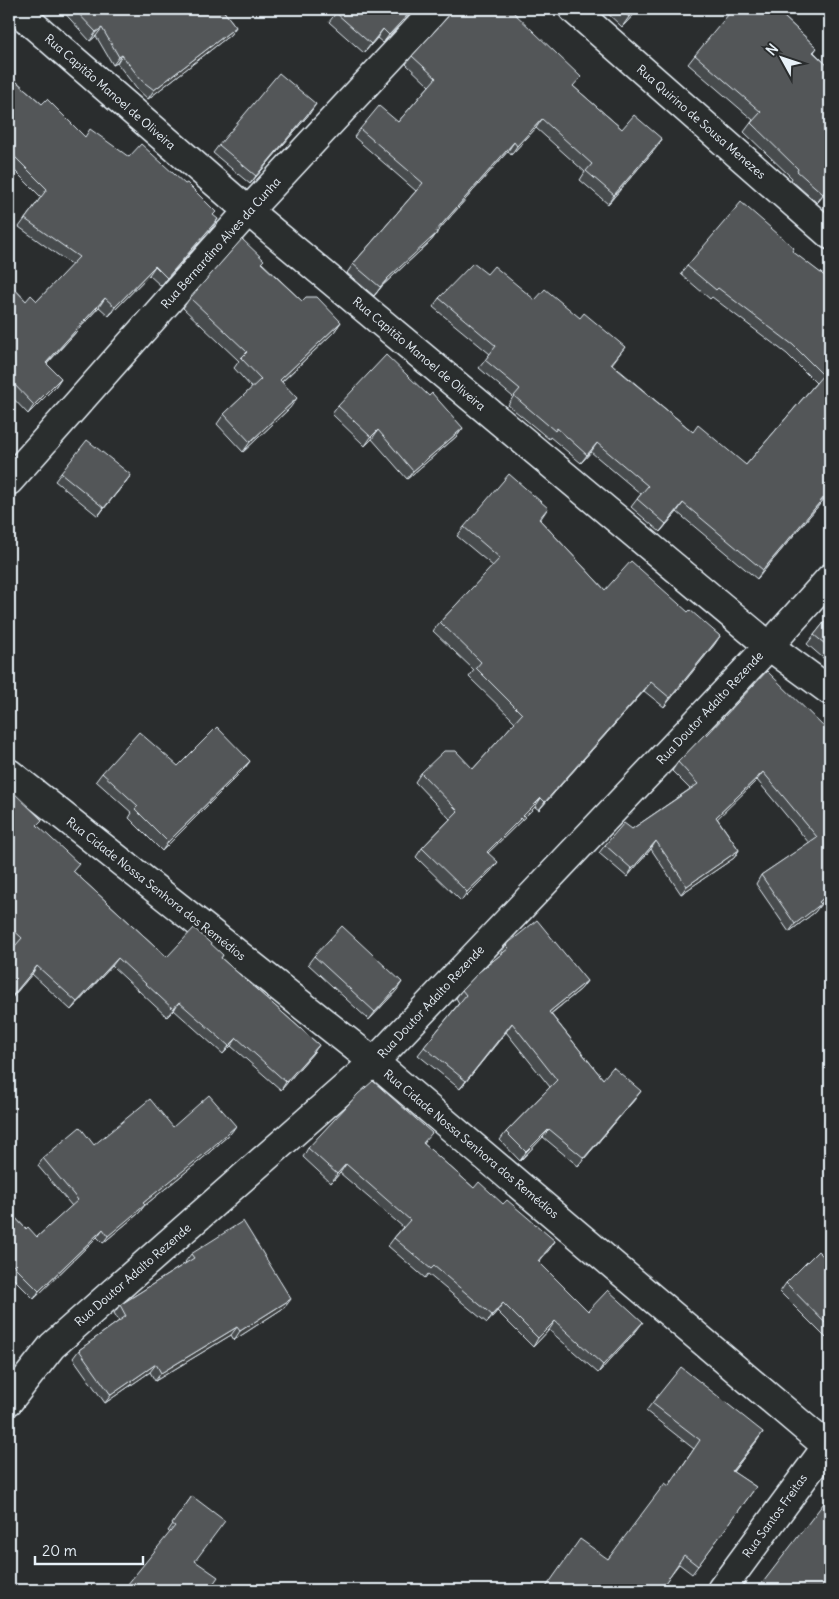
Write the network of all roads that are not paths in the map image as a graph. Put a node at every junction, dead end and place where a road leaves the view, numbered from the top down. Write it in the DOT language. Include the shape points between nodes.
graph roads {
  1 [pos="15,9"];
  2 [pos="436,9"];
  3 [pos="573,9"];
  4 [pos="248,211"];
  5 [pos="830,235"];
  6 [pos="9,481"];
  7 [pos="830,578"];
  8 [pos="769,646"];
  9 [pos="830,691"];
  10 [pos="9,773"];
  11 [pos="374,1062"];
  12 [pos="9,1401"];
  13 [pos="829,1446"];
  14 [pos="720,1590"];
  1 -- 4 [label="street, Rua Capitão Manoel de Oliveira"];
  2 -- 4 [label="street, Rua Bernardino Alves da Cunha"];
  3 -- 5 [label="street, Rua Quirino de Sousa Menezes"];
  4 -- 6 [label="street, Rua Bernardino Alves da Cunha"];
  4 -- 8 [label="street, Rua Capitão Manoel de Oliveira"];
  7 -- 8 [label="street, Rua Doutor Adalto Rezende"];
  8 -- 9 [label="street, Rua Capitão Manoel de Oliveira"];
  8 -- 11 [label="street, Rua Doutor Adalto Rezende"];
  10 -- 11 [label="street, Rua Cidade Nossa Senhora dos Remédios"];
  11 -- 12 [label="street, Rua Doutor Adalto Rezende" via="52,1346"];
  11 -- 13 [label="street, Rua Cidade Nossa Senhora dos Remédios"];
  13 -- 14 [label="street, Rua Santos Freitas"];
}
